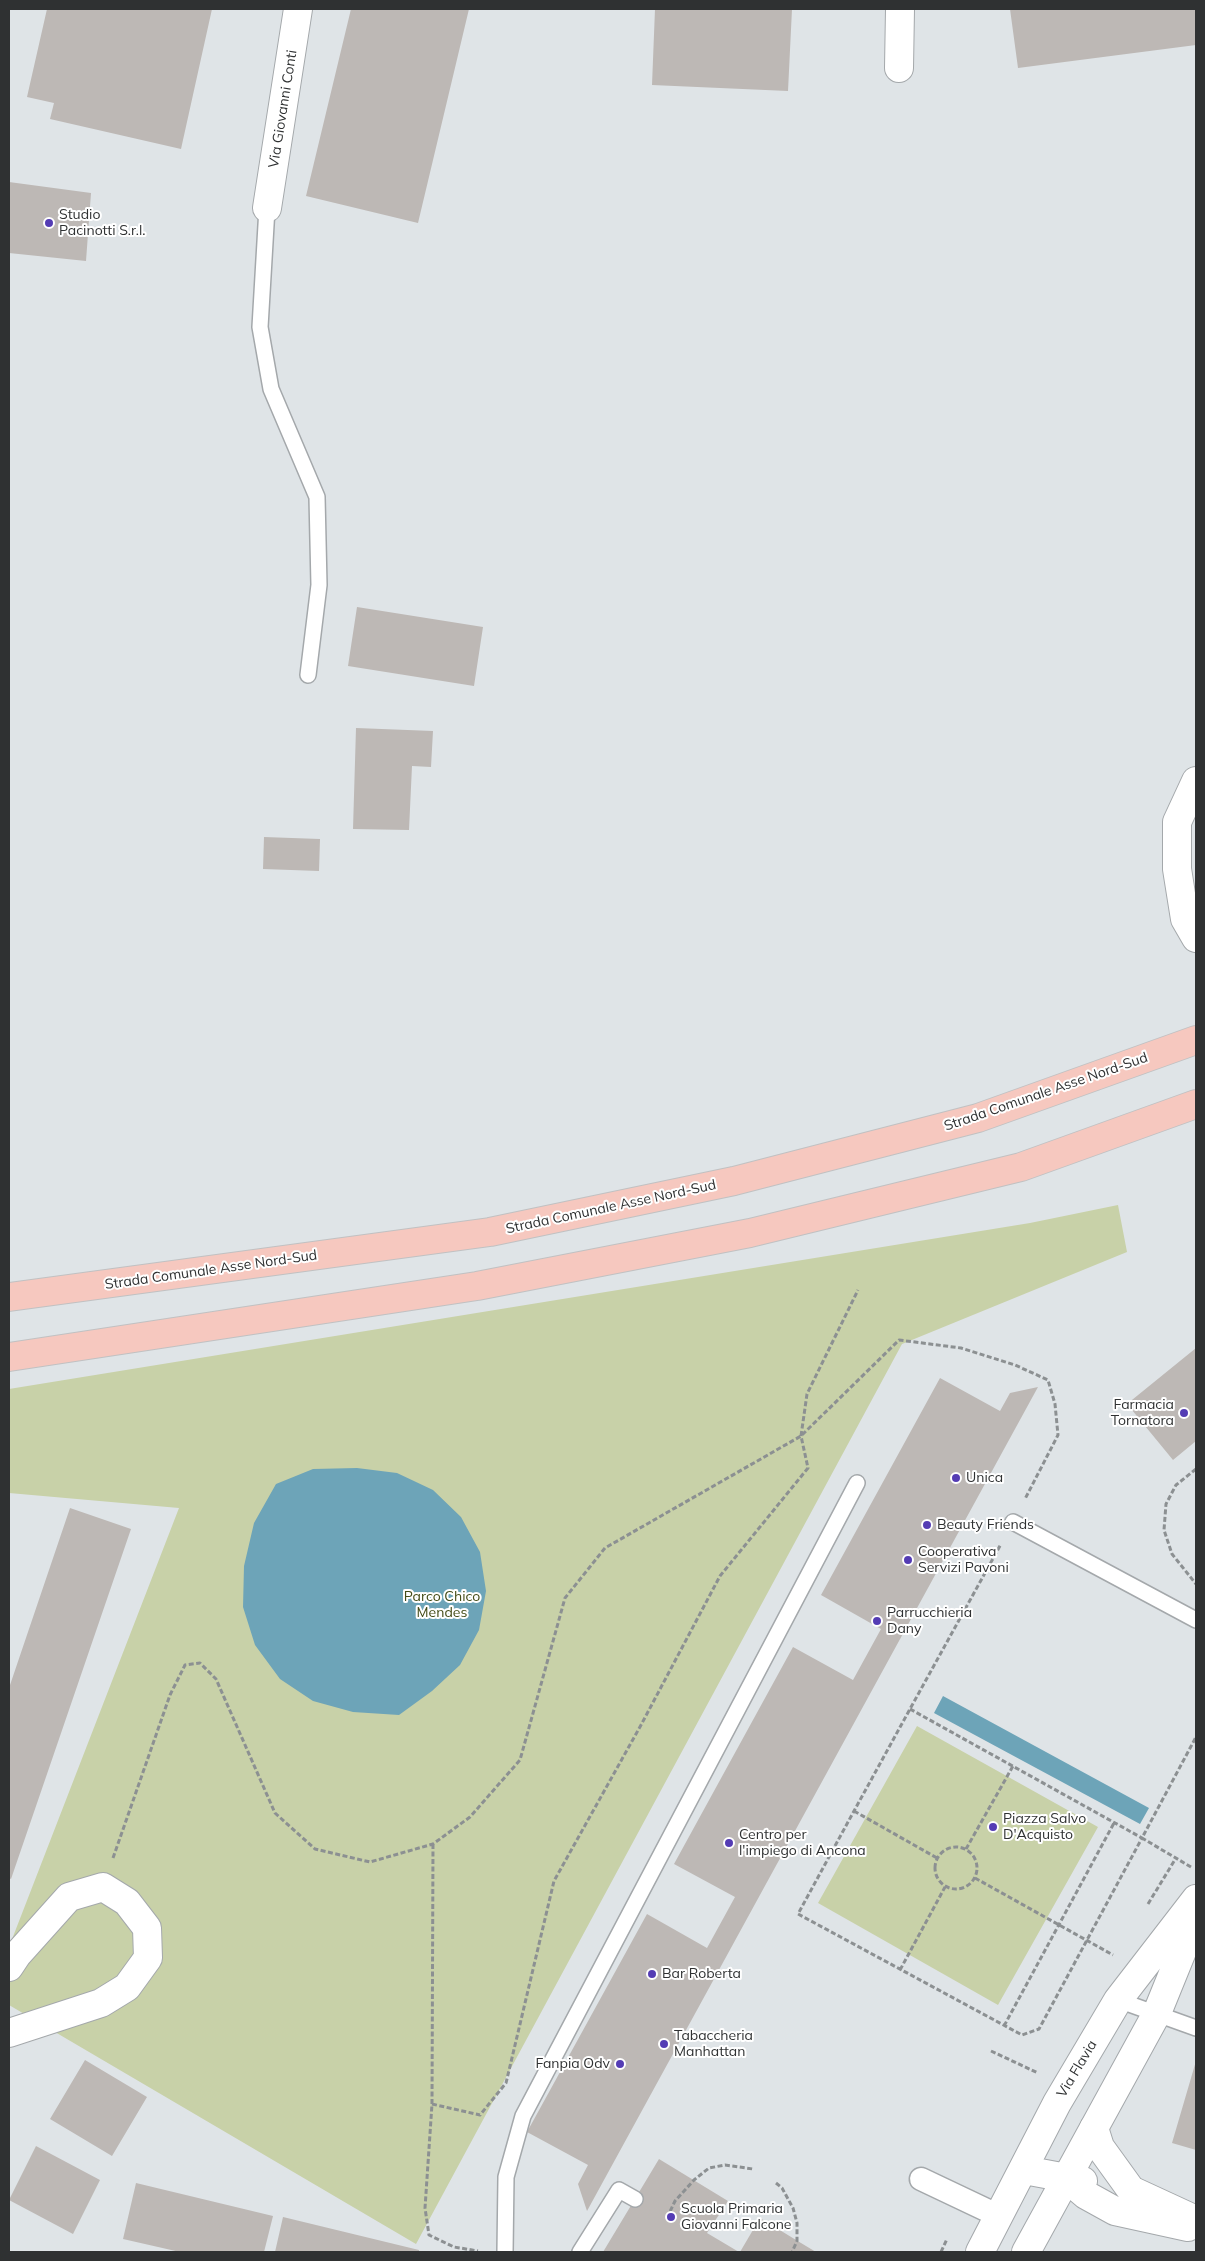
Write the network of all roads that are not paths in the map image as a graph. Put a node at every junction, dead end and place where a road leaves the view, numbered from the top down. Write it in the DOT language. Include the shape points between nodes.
graph roads {
  1 [pos="298,9"];
  2 [pos="900,9"];
  3 [pos="899,68"];
  4 [pos="267,208"];
  5 [pos="308,675"];
  6 [pos="1196,781"];
  7 [pos="1196,938"];
  8 [pos="1196,1040"];
  9 [pos="1196,1104"];
  10 [pos="9,1297"];
  11 [pos="9,1357"];
  12 [pos="857,1483"];
  13 [pos="1013,1522"];
  14 [pos="1196,1620"];
  15 [pos="1196,1899"];
  16 [pos="1196,1917"];
  17 [pos="9,1967"];
  18 [pos="1118,2000"];
  19 [pos="1157,2012"];
  20 [pos="1196,2028"];
  21 [pos="9,2033"];
  22 [pos="1094,2128"];
  23 [pos="1024,2170"];
  24 [pos="921,2178"];
  25 [pos="1066,2178"];
  26 [pos="1131,2190"];
  27 [pos="635,2199"];
  28 [pos="999,2216"];
  29 [pos="1196,2220"];
  30 [pos="1196,2228"];
  31 [pos="505,2252"];
  32 [pos="580,2252"];
  33 [pos="980,2252"];
  34 [pos="1026,2252"];
  1 -- 4 [label="street, Via Giovanni Conti"];
  2 -- 3 [label="street"];
  4 -- 5 [label="lane" via="261,336 271,389 317,496 319,585"];
  6 -- 7 [label="street" via="1177,822 1177,869 1186,919"];
  8 -- 10 [label="highway, Strada Comunale Asse Nord-Sud" via="978,1118 734,1181 490,1232"];
  9 -- 11 [label="highway" via="1021,1167 750,1233 477,1286"];
  12 -- 31 [label="lane" via="522,2116 506,2177"];
  13 -- 14 [label="lane"];
  15 -- 18 [label="street, Via Flavia"];
  16 -- 19 [label="street"];
  17 -- 21 [label="street" via="69,1897 103,1887 127,1902 148,1928 148,1958 127,1987 101,2003"];
  18 -- 19 [label="lane"];
  18 -- 23 [label="street, Via Flavia" via="1057,2102"];
  19 -- 20 [label="lane"];
  19 -- 22 [label="street"];
  22 -- 25 [label="street"];
  22 -- 26 [label="street" via="1100,2147"];
  23 -- 25 [label="street"];
  23 -- 28 [label="street, Via Flavia"];
  24 -- 28 [label="street"];
  25 -- 26 [label="street"];
  25 -- 30 [label="street" via="1086,2195 1115,2211"];
  25 -- 34 [label="street"];
  26 -- 29 [label="street"];
  27 -- 32 [label="lane" via="619,2190"];
  28 -- 33 [label="street, Via Flavia"];
}
